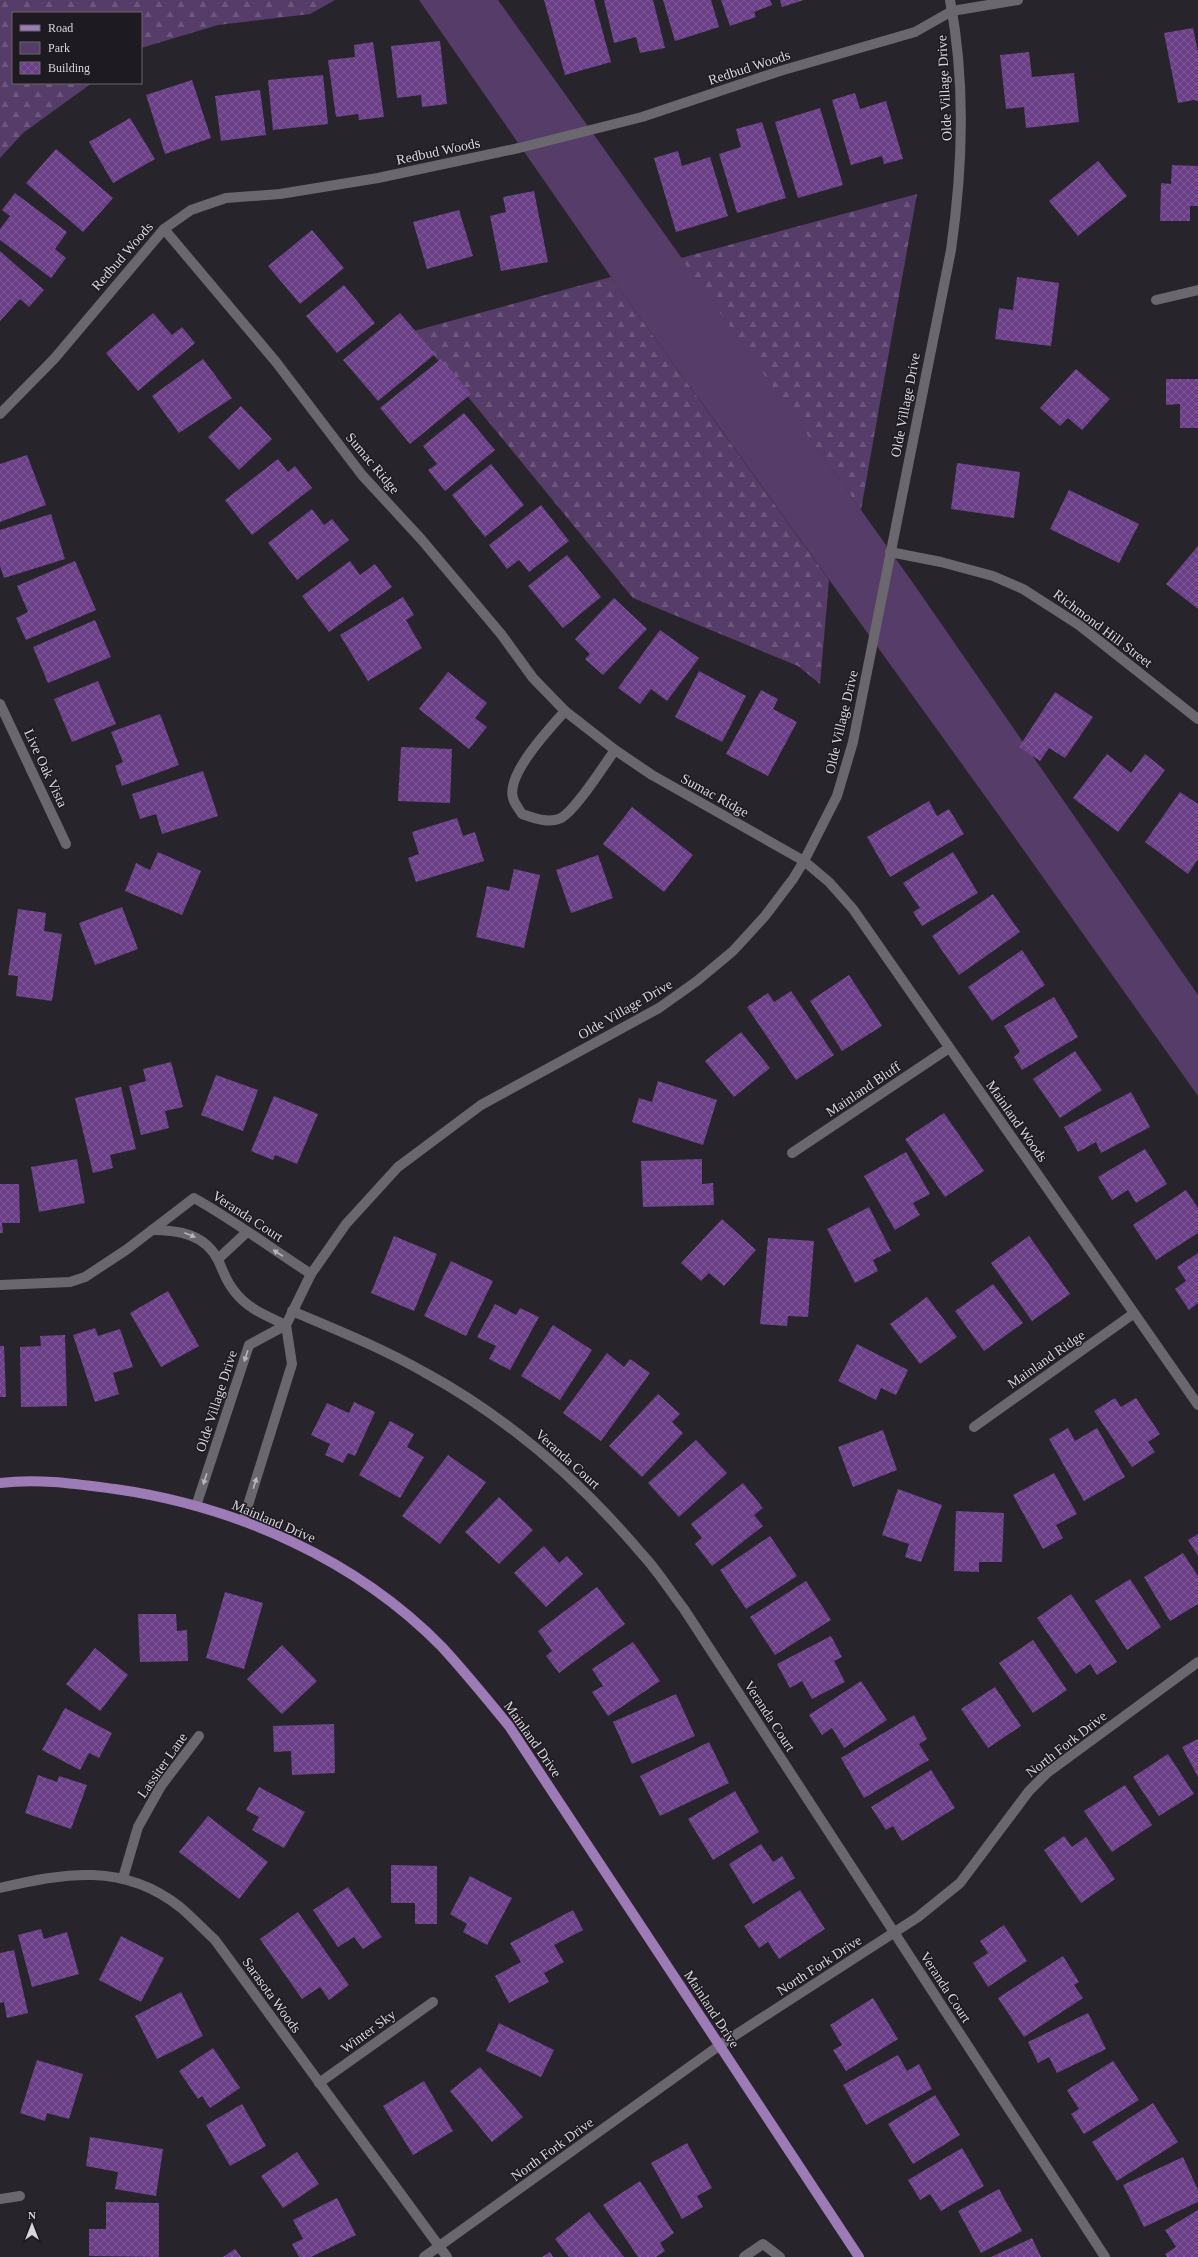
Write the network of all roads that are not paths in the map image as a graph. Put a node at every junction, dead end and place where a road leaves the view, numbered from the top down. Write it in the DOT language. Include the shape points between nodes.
graph roads {
  1 [pos="950,0"];
  2 [pos="1018,0"];
  3 [pos="952,11"];
  4 [pos="164,229"];
  5 [pos="1198,290"];
  6 [pos="1156,300"];
  7 [pos="0,414"];
  8 [pos="890,552"];
  9 [pos="0,704"];
  10 [pos="565,711"];
  11 [pos="1198,720"];
  12 [pos="615,750"];
  13 [pos="66,844"];
  14 [pos="804,861"];
  15 [pos="949,1048"];
  16 [pos="792,1153"];
  17 [pos="152,1230"];
  18 [pos="247,1232"];
  19 [pos="218,1259"];
  20 [pos="311,1274"];
  21 [pos="0,1285"];
  22 [pos="292,1310"];
  23 [pos="1134,1314"];
  24 [pos="286,1325"];
  25 [pos="1198,1405"];
  26 [pos="974,1428"];
  27 [pos="0,1482"];
  28 [pos="196,1506"];
  29 [pos="243,1521"];
  30 [pos="1198,1662"];
  31 [pos="199,1736"];
  32 [pos="123,1878"];
  33 [pos="0,1888"];
  34 [pos="894,1933"];
  35 [pos="433,2002"];
  36 [pos="720,2045"];
  37 [pos="319,2083"];
  38 [pos="20,2196"];
  39 [pos="0,2199"];
  40 [pos="440,2245"];
  41 [pos="424,2257"];
  42 [pos="447,2257"];
  43 [pos="744,2257"];
  44 [pos="780,2257"];
  45 [pos="859,2257"];
  46 [pos="1105,2257"];
  1 -- 3 [label="street, Olde Village Drive"];
  2 -- 3 [label="street"];
  3 -- 4 [label="street, Redbud Woods" via="915,32 780,71 642,117 519,148 378,178 280,194 226,198 191,210"];
  3 -- 8 [label="street, Olde Village Drive" via="960,62 962,135 957,208 951,250"];
  4 -- 7 [label="street, Redbud Woods" via="54,359"];
  4 -- 10 [label="street, Sumac Ridge" via="276,362 362,475 421,539 501,634 533,678"];
  5 -- 6 [label="street"];
  8 -- 11 [label="street, Richmond Hill Street" via="993,576 1023,590 1079,625"];
  8 -- 14 [label="street, Olde Village Drive" via="853,742 837,796"];
  9 -- 13 [label="street, Live Oak Vista"];
  10 -- 12 [label="street, Sumac Ridge"];
  10 -- 12 [label="street" via="531,751 516,776 512,797 522,814 544,820 561,818 575,804"];
  12 -- 14 [label="street, Sumac Ridge" via="652,775"];
  14 -- 15 [label="street, Mainland Woods" via="829,882 853,909"];
  14 -- 20 [label="street, Olde Village Drive" via="765,916 733,951 697,981 659,1008 481,1105 398,1167 346,1224"];
  15 -- 16 [label="street, Mainland Bluff"];
  15 -- 23 [label="street, Mainland Woods"];
  17 -- 18 [label="street, Veranda Court" via="194,1198 231,1219"];
  17 -- 19 [label="street, one-way" via="172,1230 192,1235 207,1245"];
  17 -- 21 [label="street, Veranda Court" via="85,1277 70,1282"];
  18 -- 19 [label="street"];
  20 -- 18 [label="street, Veranda Court, one-way"];
  19 -- 24 [label="street" via="224,1277 249,1307"];
  20 -- 22 [label="street, Olde Village Drive"];
  22 -- 24 [label="street, Olde Village Drive"];
  22 -- 34 [label="street, Veranda Court" via="386,1351 433,1377 521,1436 600,1507 643,1555 684,1610"];
  23 -- 25 [label="street, Mainland Woods"];
  23 -- 26 [label="street, Mainland Ridge"];
  24 -- 28 [label="street, Olde Village Drive, one-way" via="249,1345"];
  29 -- 24 [label="street, one-way" via="292,1364"];
  27 -- 28 [label="main road, Mainland Drive" via="72,1484 140,1493"];
  28 -- 29 [label="main road, Mainland Drive"];
  29 -- 36 [label="main road, Mainland Drive" via="339,1566 398,1608 441,1647 509,1726"];
  30 -- 34 [label="street, North Fork Drive" via="1047,1774 1029,1791 960,1884"];
  31 -- 32 [label="street, Lassiter Lane" via="161,1786 138,1827"];
  32 -- 33 [label="street, Sarasota Woods" via="82,1874 46,1877"];
  32 -- 37 [label="street, Sarasota Woods" via="147,1886 179,1906 215,1940"];
  34 -- 36 [label="street, North Fork Drive"];
  34 -- 46 [label="street, Veranda Court"];
  35 -- 37 [label="street, Winter Sky"];
  36 -- 40 [label="street, North Fork Drive"];
  36 -- 45 [label="main road, Mainland Drive"];
  37 -- 40 [label="street, Sarasota Woods"];
  38 -- 39 [label="street"];
  40 -- 41 [label="street, North Fork Drive"];
  40 -- 42 [label="street, Sarasota Woods"];
  43 -- 44 [label="street" via="763,2244"];
}
